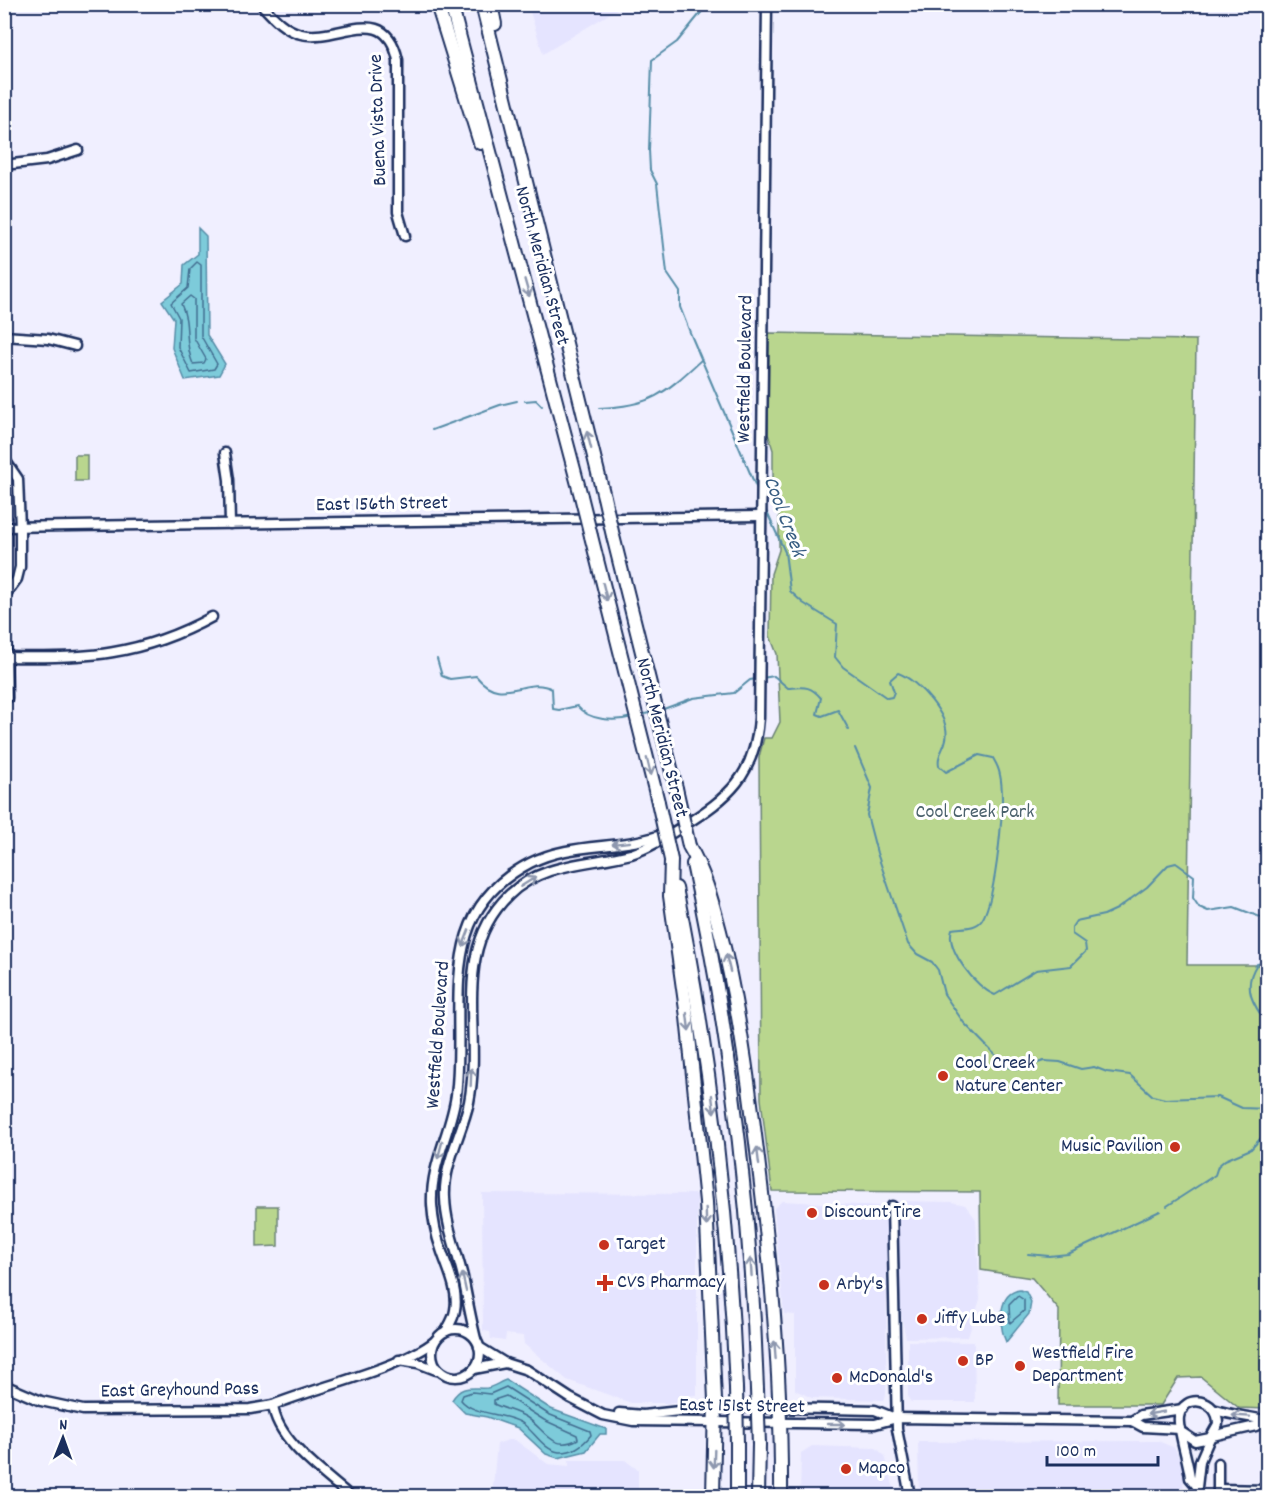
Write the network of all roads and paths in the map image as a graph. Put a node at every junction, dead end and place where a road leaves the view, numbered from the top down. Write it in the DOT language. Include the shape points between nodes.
graph roads {
  1 [pos="261,4"];
  2 [pos="437,4"];
  3 [pos="451,4"];
  4 [pos="482,4"];
  5 [pos="491,4"];
  6 [pos="767,4"];
  7 [pos="78,150"];
  8 [pos="4,165"];
  9 [pos="524,167"];
  10 [pos="511,232"];
  11 [pos="405,236"];
  12 [pos="4,336"];
  13 [pos="75,346"];
  14 [pos="225,453"];
  15 [pos="5,459"];
  16 [pos="4,468"];
  17 [pos="760,512"];
  18 [pos="230,524"];
  19 [pos="4,527"];
  20 [pos="20,527"];
  21 [pos="5,592"];
  22 [pos="212,617"];
  23 [pos="5,657"];
  24 [pos="7,698"];
  25 [pos="696,818"];
  26 [pos="689,846"];
  27 [pos="671,860"];
  28 [pos="892,1206"];
  29 [pos="446,1331"];
  30 [pos="435,1341"];
  31 [pos="478,1343"];
  32 [pos="399,1360"];
  33 [pos="505,1363"];
  34 [pos="474,1369"];
  35 [pos="438,1371"];
  36 [pos="4,1385"];
  37 [pos="273,1405"];
  38 [pos="589,1407"];
  39 [pos="715,1407"];
  40 [pos="779,1408"];
  41 [pos="1183,1409"];
  42 [pos="1216,1410"];
  43 [pos="897,1418"];
  44 [pos="1132,1421"];
  45 [pos="1267,1421"];
  46 [pos="715,1422"];
  47 [pos="780,1425"];
  48 [pos="1181,1431"];
  49 [pos="1211,1437"];
  50 [pos="1218,1463"];
  51 [pos="1196,1485"];
  52 [pos="1268,1490"];
  53 [pos="1218,1493"];
  54 [pos="350,1497"];
  55 [pos="713,1497"];
  56 [pos="737,1497"];
  57 [pos="759,1497"];
  58 [pos="781,1497"];
  59 [pos="910,1497"];
  60 [pos="1196,1497"];
  1 -- 11 [label="street, Buena Vista Drive" via="279,23 302,34 368,27 392,41 398,60 398,212"];
  2 -- 10 [label="highway"];
  3 -- 10 [label="highway, North Meridian Street"];
  4 -- 9 [label="highway, North Meridian Street"];
  5 -- 9 [label="highway"];
  6 -- 17 [label="street, Westfield Boulevard"];
  7 -- 8 [label="street" via="47,160"];
  26 -- 9 [label="highway, North Meridian Street, one-way, bridge"];
  10 -- 27 [label="highway, North Meridian Street, one-way, bridge"];
  12 -- 13 [label="street" via="48,339"];
  14 -- 18 [label="street" via="230,480"];
  15 -- 16 [label="street"];
  15 -- 20 [label="street" via="18,479"];
  17 -- 18 [label="street, East 156th Street"];
  17 -- 25 [label="street, Westfield Boulevard" via="759,726 748,766 726,798"];
  18 -- 20 [label="street, East 156th Street"];
  19 -- 20 [label="street, East 156th Street"];
  20 -- 21 [label="street" via="20,567 17,579"];
  21 -- 23 [label="street"];
  22 -- 23 [label="street" via="160,642 98,656"];
  23 -- 24 [label="street"];
  25 -- 29 [label="street, Westfield Boulevard, one-way" via="660,836 550,854 508,877 475,916 459,962 456,1092 440,1146 432,1195 435,1230 456,1297 455,1313"];
  31 -- 25 [label="street, Westfield Boulevard, one-way" via="450,1233 445,1195 469,1100 475,950 497,908 529,880 550,869 640,851"];
  40 -- 26 [label="highway, one-way" via="767,1234 743,1037 706,878"];
  57 -- 26 [label="highway, North Meridian Street, one-way, bridge" via="758,1389 740,1142 719,995"];
  27 -- 39 [label="highway, one-way" via="670,896 706,1202"];
  27 -- 56 [label="highway, North Meridian Street, one-way, bridge" via="717,1132 736,1388"];
  28 -- 43 [label="street"];
  29 -- 30 [label="street"];
  29 -- 31 [label="street" via="463,1330"];
  30 -- 32 [label="street"];
  30 -- 35 [label="street" via="431,1356"];
  31 -- 33 [label="street, East 151st Street"];
  31 -- 34 [label="street" via="478,1363"];
  32 -- 35 [label="street"];
  32 -- 37 [label="street"];
  33 -- 34 [label="street"];
  33 -- 38 [label="street, East 151st Street" via="527,1370"];
  34 -- 35 [label="street" via="460,1377"];
  36 -- 37 [label="street, East Greyhound Pass" via="41,1401 83,1410 250,1409"];
  37 -- 54 [label="street, East Greyhound Pass" via="274,1418 286,1436"];
  38 -- 39 [label="street, East 151st Street" via="638,1415"];
  38 -- 46 [label="street, East 151st Street" via="603,1415 633,1420"];
  39 -- 40 [label="street, East 151st Street"];
  39 -- 46 [label="highway"];
  40 -- 43 [label="street, East 151st Street" via="875,1410"];
  40 -- 47 [label="highway"];
  41 -- 42 [label="street" via="1199,1401"];
  41 -- 44 [label="street, East 151st Street, one-way" via="1142,1415"];
  41 -- 48 [label="street" via="1179,1418"];
  45 -- 42 [label="street, one-way"];
  42 -- 49 [label="street" via="1218,1424"];
  43 -- 44 [label="street, East 151st Street"];
  47 -- 43 [label="street, East 151st Street, one-way" via="874,1424"];
  43 -- 59 [label="street"];
  44 -- 48 [label="street, East 151st Street" via="1143,1427"];
  45 -- 49 [label="street"];
  46 -- 47 [label="street, East 151st Street"];
  46 -- 55 [label="highway, one-way"];
  47 -- 58 [label="highway"];
  48 -- 49 [label="street" via="1195,1441"];
  48 -- 51 [label="street" via="1190,1478"];
  49 -- 51 [label="street" via="1200,1461"];
  50 -- 53 [label="street"];
  51 -- 60 [label="street"];
  52 -- 53 [label="street"];
}
